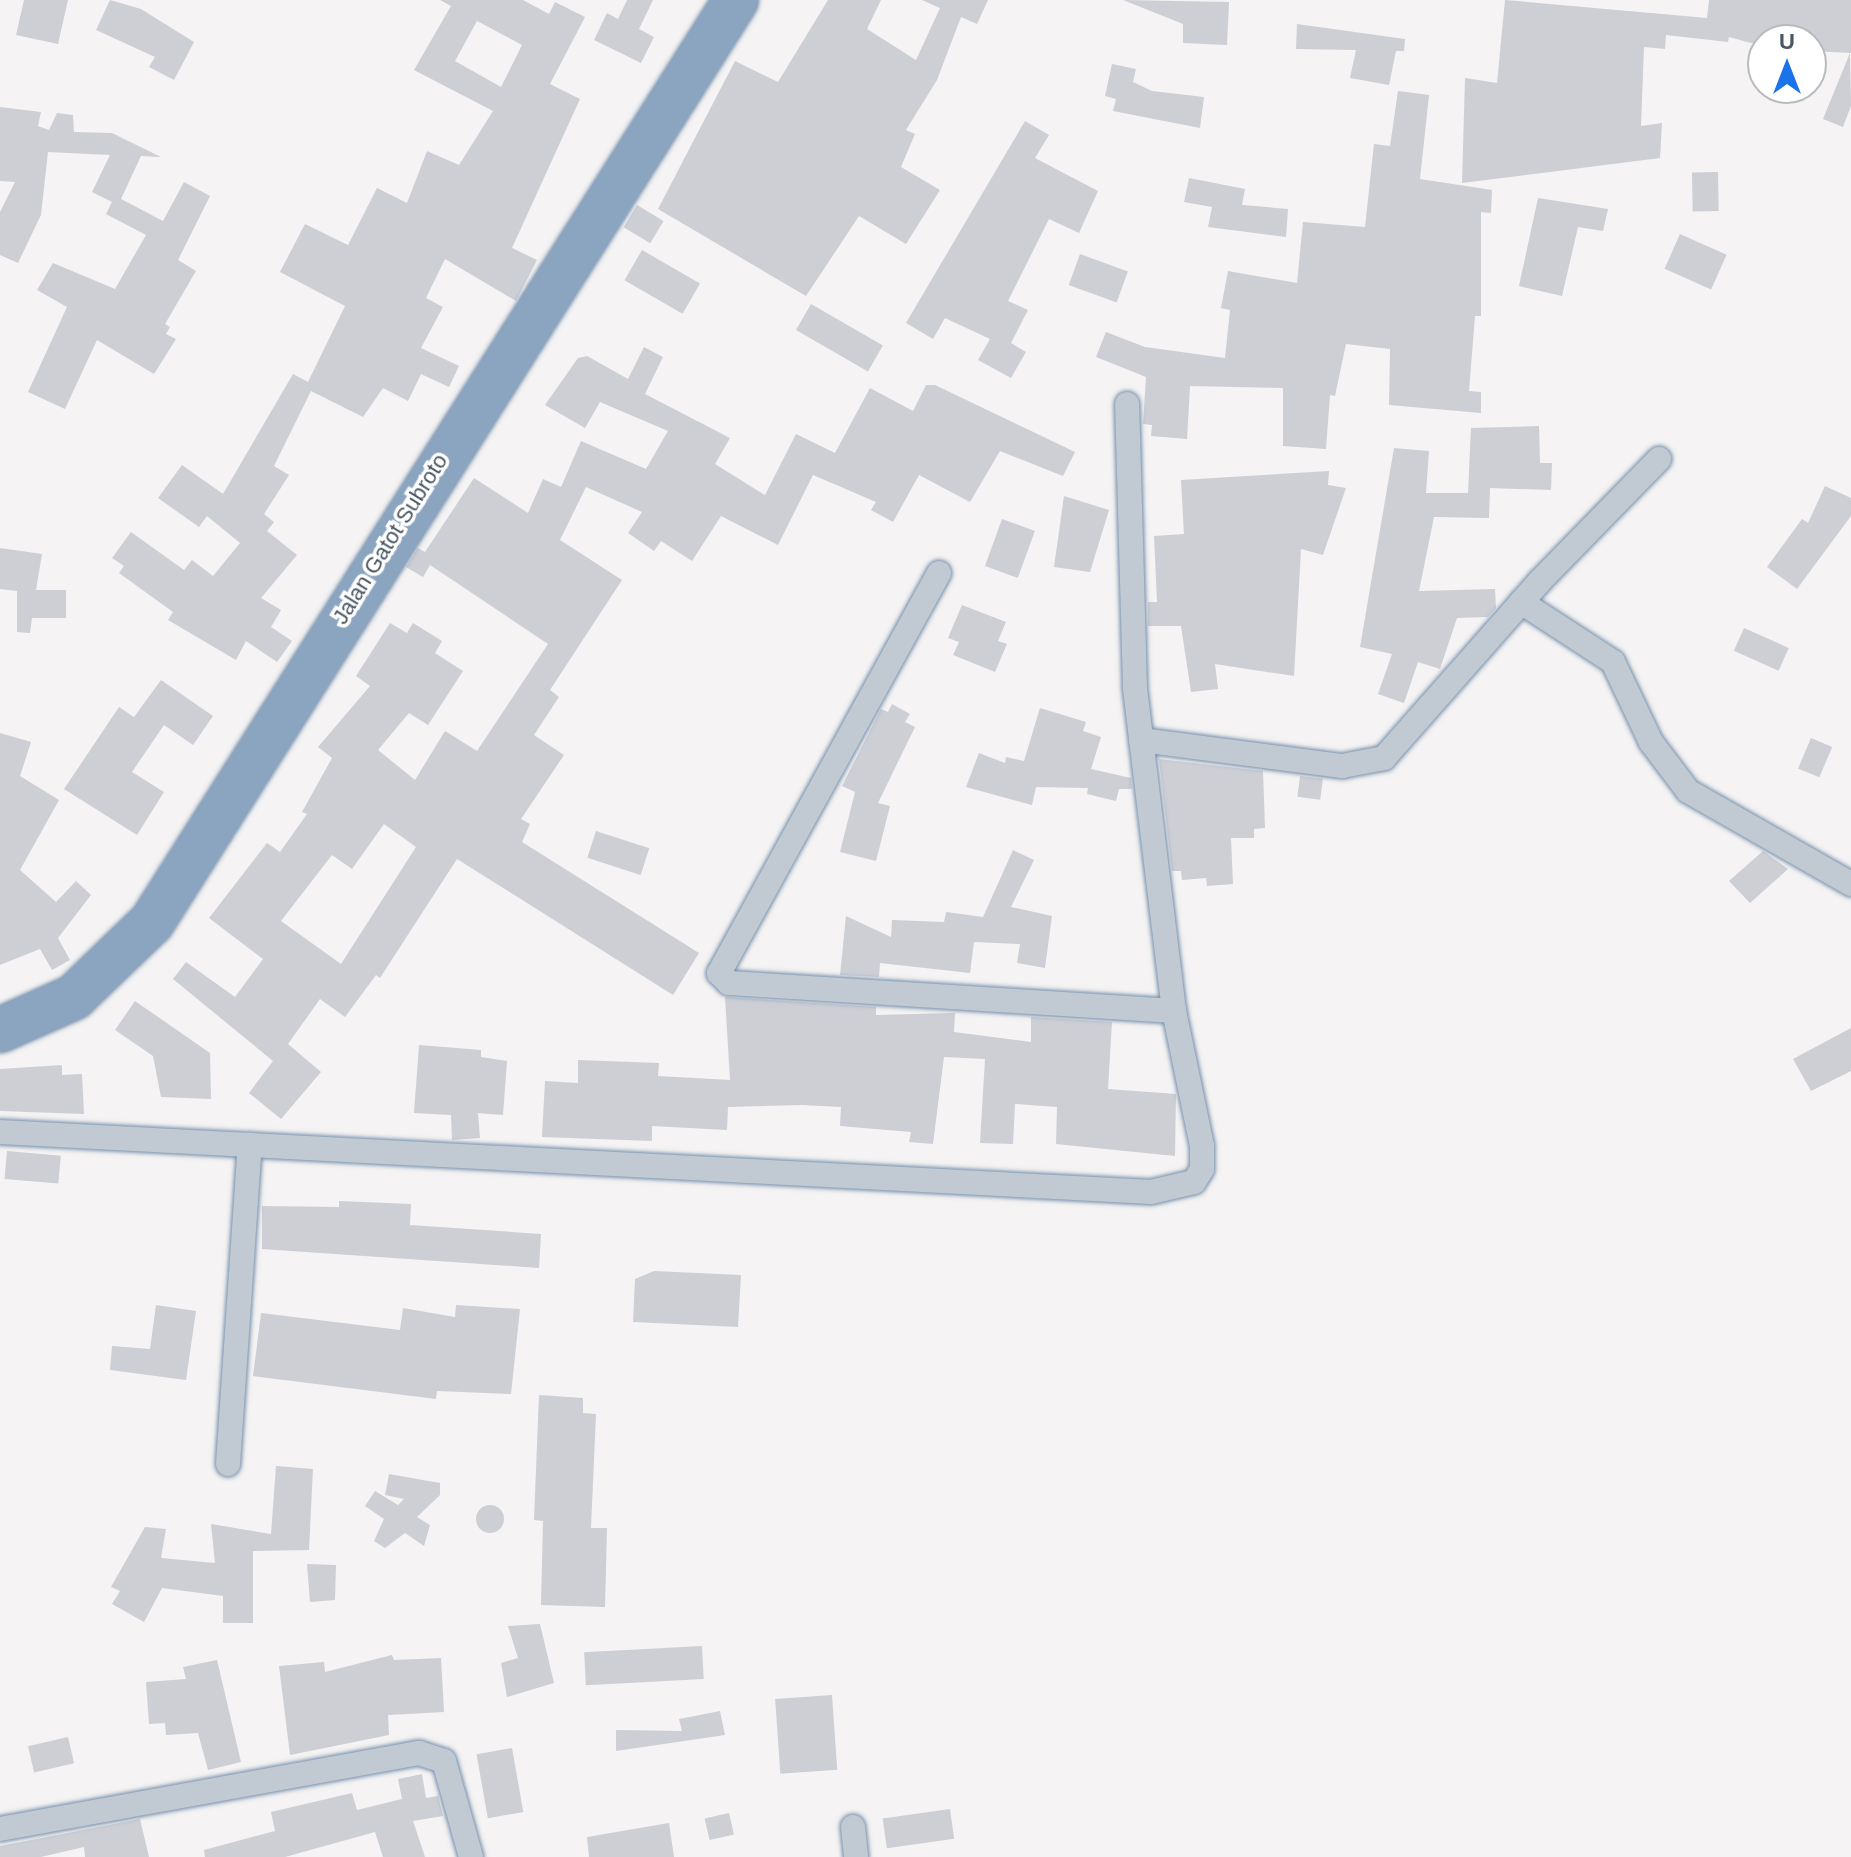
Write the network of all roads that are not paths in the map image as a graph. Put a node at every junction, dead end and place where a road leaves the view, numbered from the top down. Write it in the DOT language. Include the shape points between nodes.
graph roads {
  1 [pos="736,0"];
  2 [pos="1127,404"];
  3 [pos="1659,459"];
  4 [pos="939,573"];
  5 [pos="1521,602"];
  6 [pos="1141,740"];
  7 [pos="1851,884"];
  8 [pos="1174,1011"];
  9 [pos="0,1030"];
  10 [pos="0,1132"];
  11 [pos="250,1145"];
  12 [pos="228,1464"];
  13 [pos="853,1827"];
  14 [pos="0,1829"];
  15 [pos="471,1857"];
  16 [pos="856,1857"];
  1 -- 9 [label="highway, Jalan Gatot Subroto" via="152,922 74,997"];
  2 -- 6 [label="street"];
  3 -- 5 [label="street"];
  4 -- 8 [label="street" via="719,973 729,983"];
  5 -- 6 [label="street" via="1384,758 1369,764 1342,766"];
  5 -- 7 [label="street" via="1613,662 1651,742 1688,791"];
  6 -- 8 [label="street"];
  8 -- 11 [label="street" via="1202,1146 1202,1169 1180,1190"];
  10 -- 11 [label="street"];
  11 -- 12 [label="street"];
  13 -- 16 [label="street"];
  14 -- 15 [label="street" via="419,1753 444,1761"];
}
